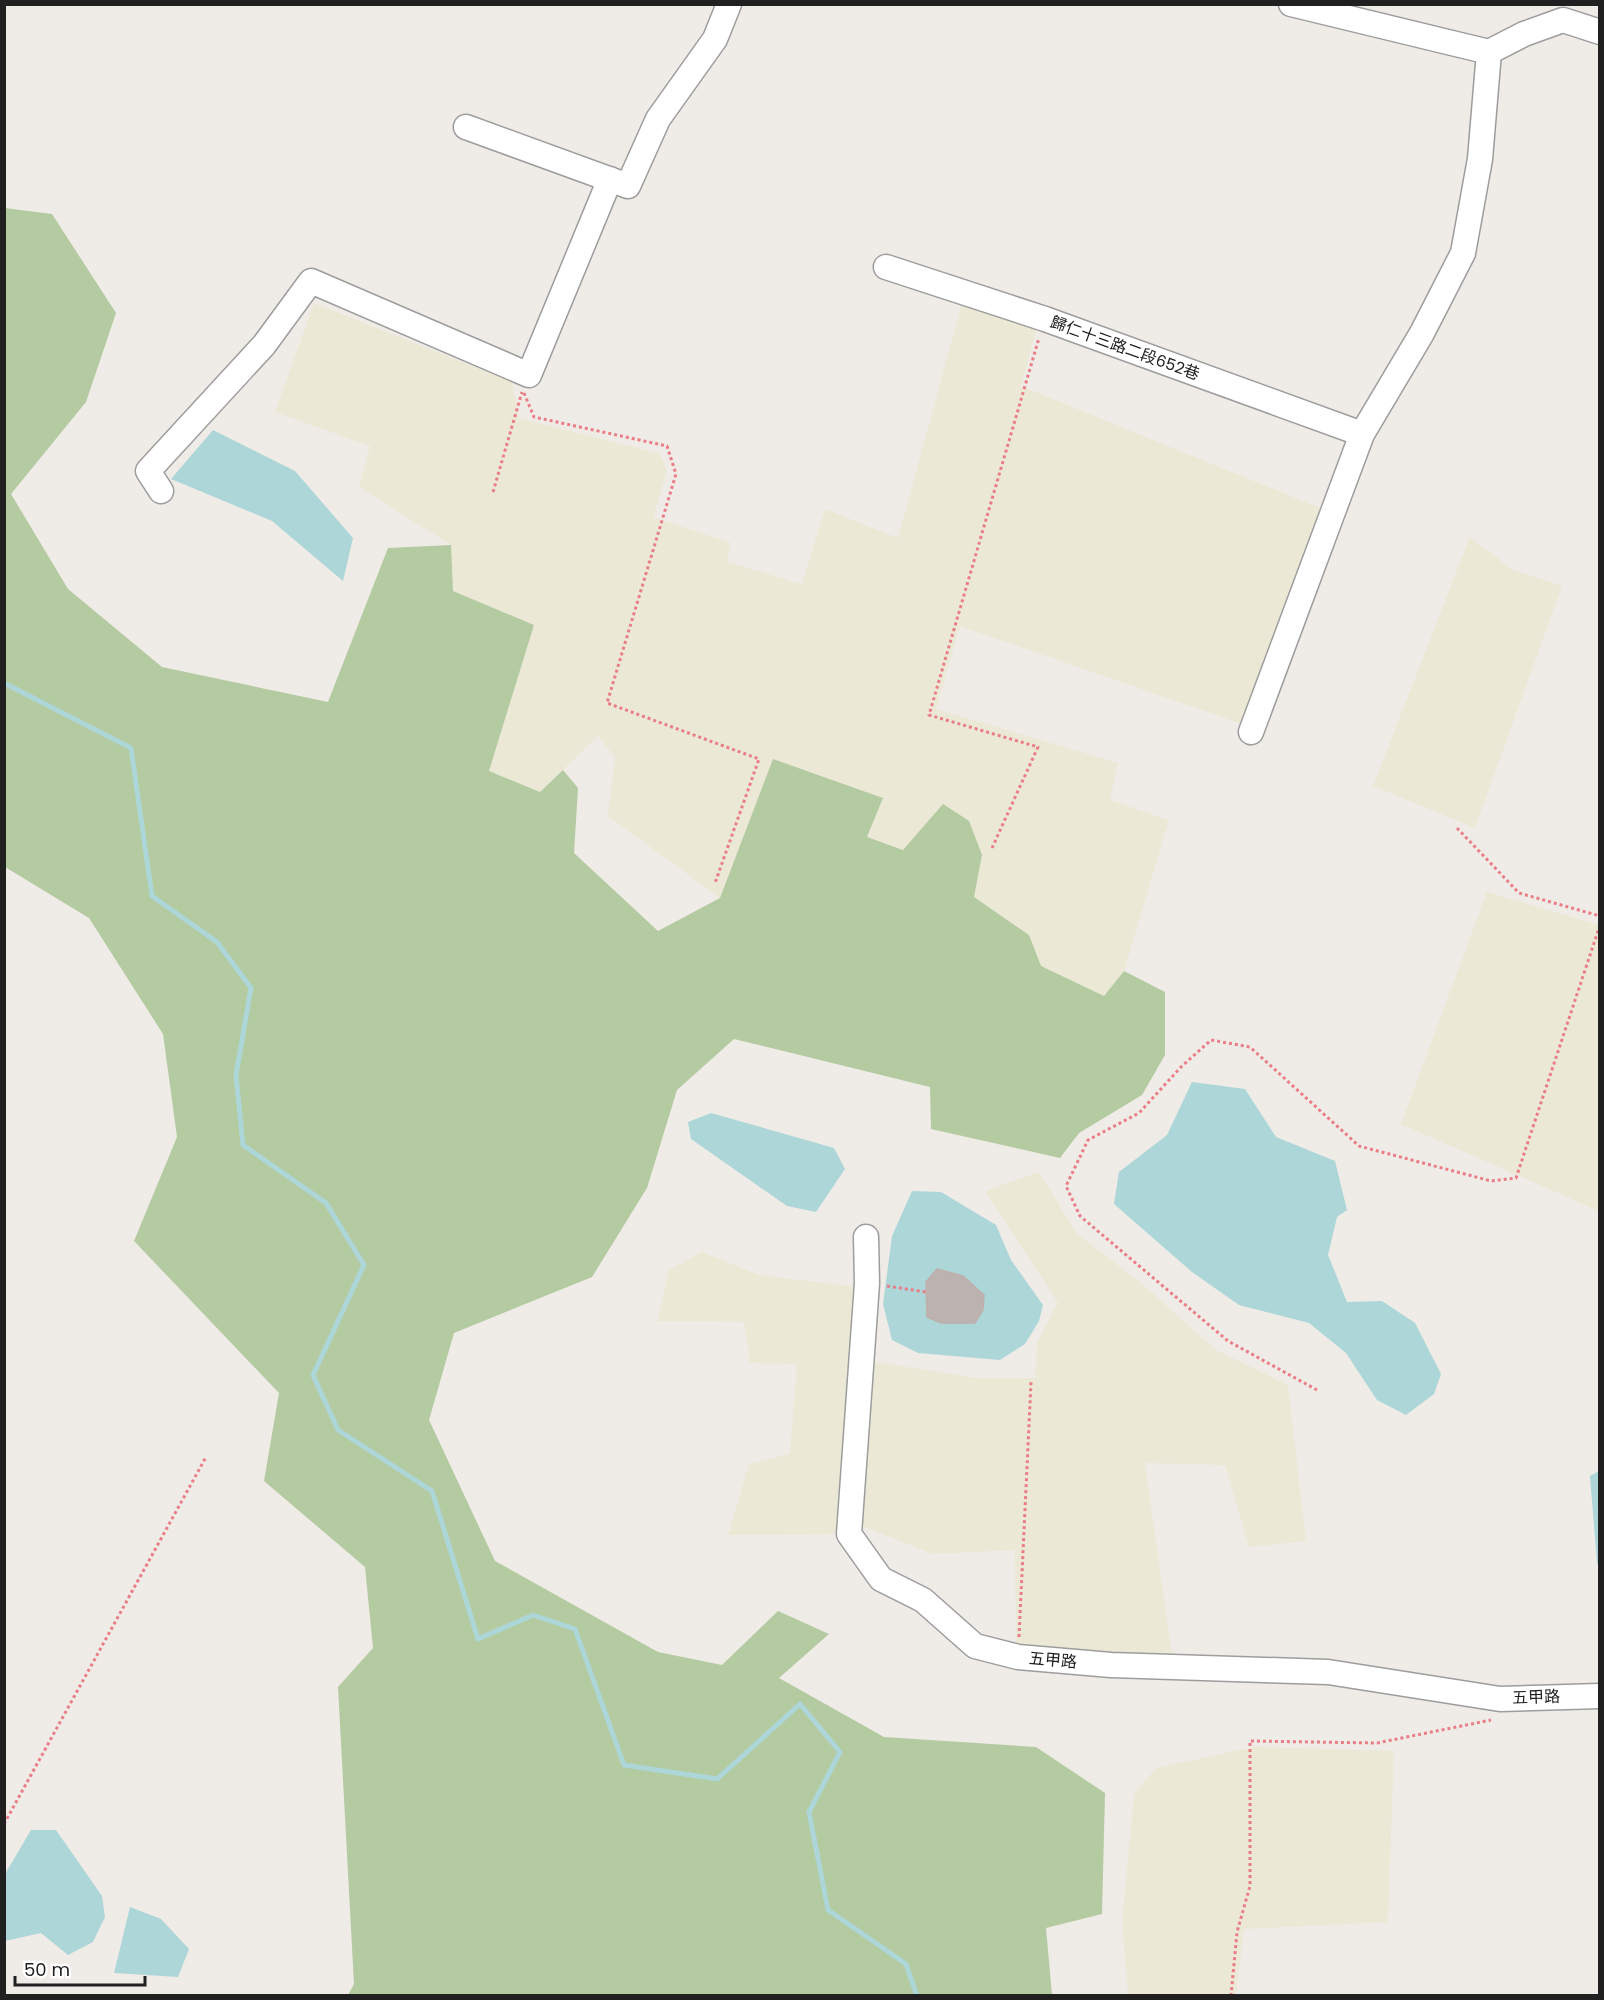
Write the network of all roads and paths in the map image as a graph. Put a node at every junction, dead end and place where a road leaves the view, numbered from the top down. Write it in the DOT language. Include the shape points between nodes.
graph roads {
  1 [pos="729,4"];
  2 [pos="1291,4"];
  3 [pos="1578,4"];
  4 [pos="1594,30"];
  5 [pos="1599,51"];
  6 [pos="1489,52"];
  7 [pos="466,127"];
  8 [pos="610,179"];
  9 [pos="886,267"];
  10 [pos="1044,319"];
  11 [pos="526,383"];
  12 [pos="1362,434"];
  13 [pos="161,491"];
  14 [pos="493,492"];
  15 [pos="1251,732"];
  16 [pos="1457,828"];
  17 [pos="992,848"];
  18 [pos="715,883"];
  19 [pos="1599,916"];
  20 [pos="1599,925"];
  21 [pos="866,1237"];
  22 [pos="884,1285"];
  23 [pos="926,1292"];
  24 [pos="1031,1382"];
  25 [pos="1317,1390"];
  26 [pos="206,1457"];
  27 [pos="1018,1657"];
  28 [pos="1599,1696"];
  29 [pos="1500,1699"];
  30 [pos="4,1824"];
  31 [pos="1231,1995"];
  1 -- 8 [label="street" via="715,39 658,119 628,186"];
  2 -- 6 [label="street"];
  3 -- 4 [label="street"];
  4 -- 5 [label="street"];
  4 -- 6 [label="street" via="1563,20"];
  6 -- 12 [label="street" via="1480,159 1463,253 1422,333"];
  7 -- 8 [label="street"];
  8 -- 11 [label="street"];
  9 -- 10 [label="street, 歸仁十三路二段652巷"];
  10 -- 12 [label="street, 歸仁十三路二段652巷"];
  10 -- 17 [label="path" via="929,716 1038,747"];
  11 -- 13 [label="street" via="311,281 264,345 148,471"];
  11 -- 14 [label="path"];
  11 -- 18 [label="path" via="534,417 667,446 676,474 607,703 759,759"];
  12 -- 15 [label="street"];
  16 -- 19 [label="path" via="1519,893"];
  20 -- 25 [label="path" via="1516,1178 1491,1181 1359,1146 1250,1047 1211,1040 1139,1113 1088,1140 1066,1186 1080,1216 1228,1341"];
  21 -- 27 [label="street, 五甲路" via="867,1283 849,1534 881,1580 923,1600 975,1646"];
  22 -- 23 [label="path"];
  24 -- 27 [label="path"];
  26 -- 30 [label="path"];
  27 -- 29 [label="street, 五甲路" via="1111,1665 1328,1672"];
  28 -- 29 [label="street, 五甲路"];
  29 -- 31 [label="path" via="1497,1718 1415,1737 1377,1743 1250,1741 1250,1886 1237,1932"];
}
